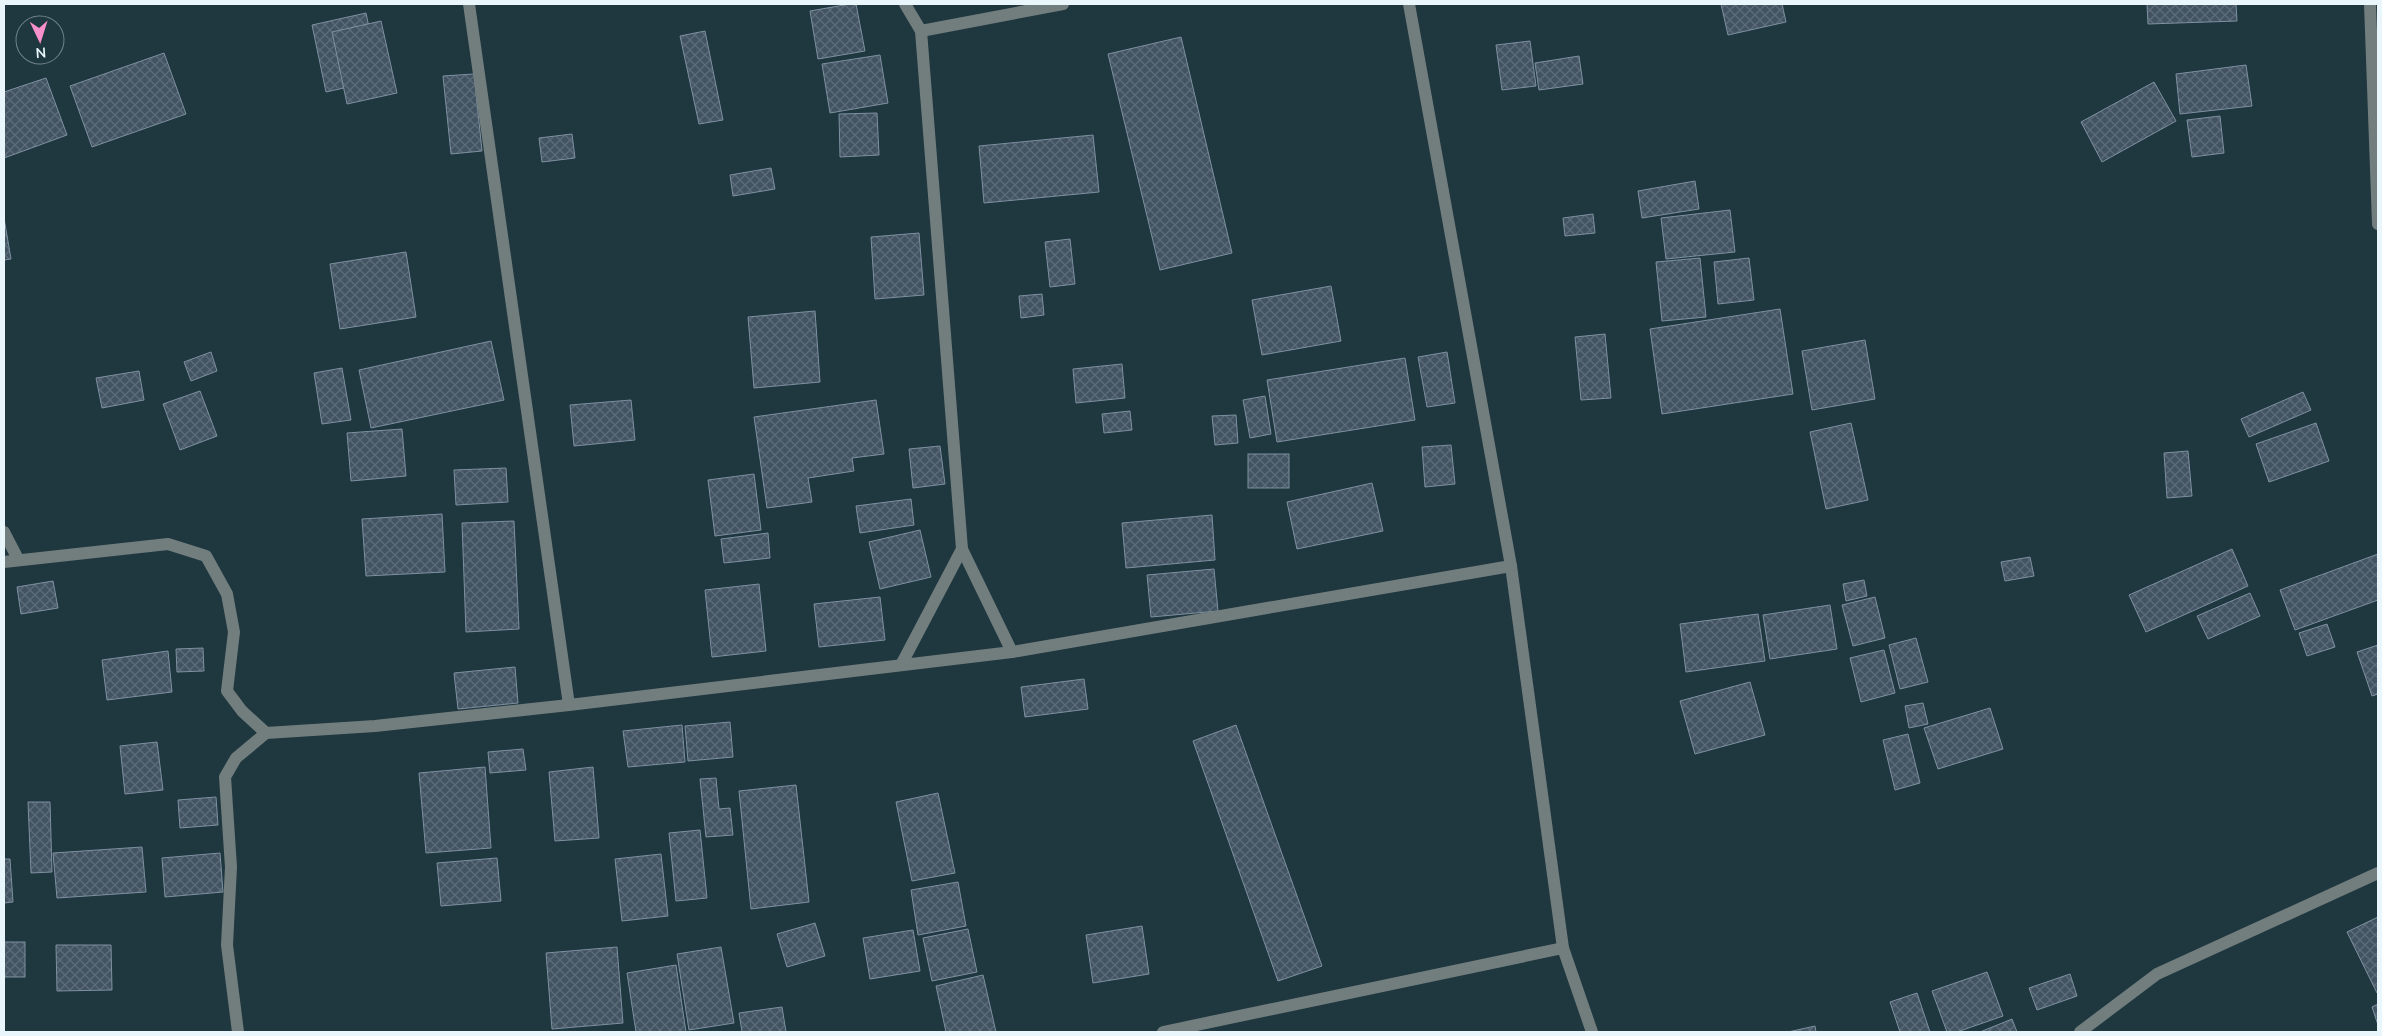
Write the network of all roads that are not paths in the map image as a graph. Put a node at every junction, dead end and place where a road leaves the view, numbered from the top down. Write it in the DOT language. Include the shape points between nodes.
graph roads {
  1 [pos="468,4"];
  2 [pos="905,4"];
  3 [pos="1063,4"];
  4 [pos="1409,4"];
  5 [pos="2370,4"];
  6 [pos="921,31"];
  7 [pos="2378,224"];
  8 [pos="4,532"];
  9 [pos="962,549"];
  10 [pos="18,559"];
  11 [pos="4,562"];
  12 [pos="1511,566"];
  13 [pos="1012,652"];
  14 [pos="901,665"];
  15 [pos="568,705"];
  16 [pos="266,733"];
  17 [pos="2378,873"];
  18 [pos="1563,948"];
  19 [pos="238,1032"];
  20 [pos="1163,1032"];
  21 [pos="1592,1032"];
  22 [pos="2080,1032"];
  1 -- 15 [label="street"];
  2 -- 6 [label="street"];
  3 -- 6 [label="street"];
  4 -- 12 [label="street"];
  5 -- 7 [label="street"];
  6 -- 9 [label="street"];
  8 -- 10 [label="street"];
  9 -- 13 [label="street"];
  9 -- 14 [label="street"];
  10 -- 11 [label="street"];
  10 -- 16 [label="street" via="168,544 206,556 227,594 234,632 227,691 242,712"];
  12 -- 13 [label="street"];
  12 -- 18 [label="street"];
  13 -- 14 [label="street"];
  14 -- 15 [label="street"];
  15 -- 16 [label="street" via="376,726"];
  16 -- 19 [label="street" via="236,758 225,777 231,867 227,945"];
  17 -- 22 [label="street" via="2157,974"];
  18 -- 20 [label="street"];
  18 -- 21 [label="street"];
}
